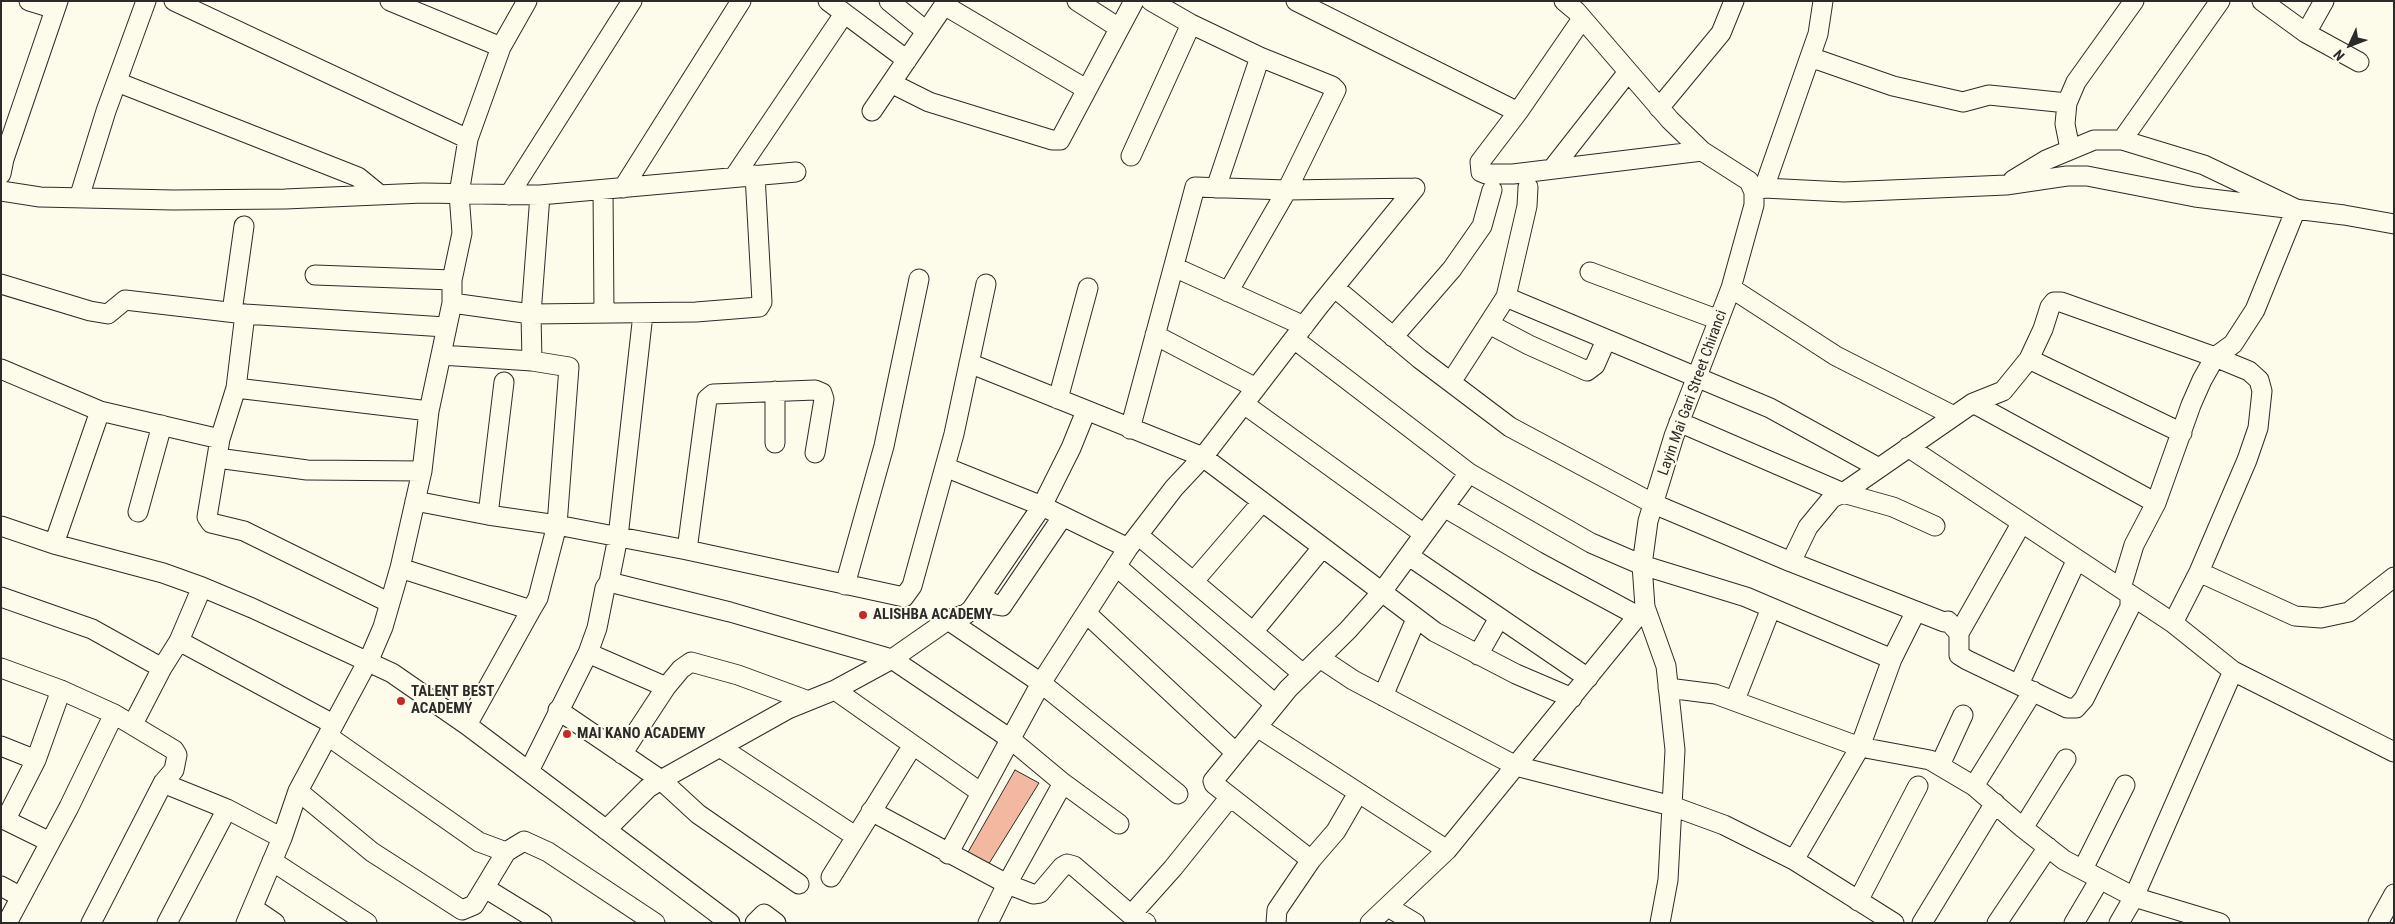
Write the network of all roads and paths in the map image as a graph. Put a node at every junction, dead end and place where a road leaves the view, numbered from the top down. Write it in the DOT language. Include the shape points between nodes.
graph roads {
  1 [pos="29,1"];
  2 [pos="146,1"];
  3 [pos="174,1"];
  4 [pos="390,1"];
  5 [pos="527,1"];
  6 [pos="632,1"];
  7 [pos="741,1"];
  8 [pos="828,1"];
  9 [pos="889,1"];
  10 [pos="1077,1"];
  11 [pos="1134,1"];
  12 [pos="1151,1"];
  13 [pos="1296,1"];
  14 [pos="1564,1"];
  15 [pos="1734,1"];
  16 [pos="1823,1"];
  17 [pos="2134,1"];
  18 [pos="2220,1"];
  19 [pos="2262,1"];
  20 [pos="2324,1"];
  21 [pos="946,3"];
  22 [pos="57,5"];
  23 [pos="844,14"];
  24 [pos="1582,19"];
  25 [pos="1191,24"];
  26 [pos="1119,28"];
  27 [pos="926,31"];
  28 [pos="2306,33"];
  29 [pos="501,48"];
  30 [pos="1260,57"];
  31 [pos="1810,57"];
  32 [pos="907,60"];
  33 [pos="2359,62"];
  34 [pos="1628,72"];
  35 [pos="117,82"];
  36 [pos="891,82"];
  37 [pos="1086,89"];
  38 [pos="2067,102"];
  39 [pos="1660,108"];
  40 [pos="872,112"];
  41 [pos="1518,112"];
  42 [pos="468,139"];
  43 [pos="2122,140"];
  44 [pos="2070,149"];
  45 [pos="1702,151"];
  46 [pos="1131,156"];
  47 [pos="2,164"];
  48 [pos="1552,169"];
  49 [pos="796,172"];
  50 [pos="755,175"];
  51 [pos="734,177"];
  52 [pos="2006,185"];
  53 [pos="1528,187"];
  54 [pos="623,188"];
  55 [pos="1216,188"];
  56 [pos="603,190"];
  57 [pos="1287,190"];
  58 [pos="1492,190"];
  59 [pos="1759,190"];
  60 [pos="1,191"];
  61 [pos="459,194"];
  62 [pos="380,195"];
  63 [pos="509,195"];
  64 [pos="540,195"];
  65 [pos="79,198"];
  66 [pos="2296,209"];
  67 [pos="2394,224"];
  68 [pos="244,226"];
  69 [pos="1174,267"];
  70 [pos="1590,272"];
  71 [pos="315,275"];
  72 [pos="919,279"];
  73 [pos="452,280"];
  74 [pos="1,284"];
  75 [pos="986,284"];
  76 [pos="1088,288"];
  77 [pos="1335,288"];
  78 [pos="1731,288"];
  79 [pos="1228,292"];
  80 [pos="1506,297"];
  81 [pos="452,303"];
  82 [pos="238,313"];
  83 [pos="604,313"];
  84 [pos="531,314"];
  85 [pos="643,314"];
  86 [pos="1719,320"];
  87 [pos="1489,324"];
  88 [pos="445,327"];
  89 [pos="1299,332"];
  90 [pos="1156,335"];
  91 [pos="1393,337"];
  92 [pos="1606,340"];
  93 [pos="441,355"];
  94 [pos="2215,357"];
  95 [pos="2029,359"];
  96 [pos="532,361"];
  97 [pos="970,363"];
  98 [pos="1,369"];
  99 [pos="1698,377"];
  100 [pos="504,382"];
  101 [pos="1451,382"];
  102 [pos="236,388"];
  103 [pos="1256,388"];
  104 [pos="775,391"];
  105 [pos="1058,399"];
  106 [pos="1974,403"];
  107 [pos="1244,404"];
  108 [pos="1086,410"];
  109 [pos="100,411"];
  110 [pos="429,411"];
  111 [pos="1954,416"];
  112 [pos="1680,422"];
  113 [pos="162,425"];
  114 [pos="1130,429"];
  115 [pos="2182,433"];
  116 [pos="220,440"];
  117 [pos="775,443"];
  118 [pos="1908,447"];
  119 [pos="815,453"];
  120 [pos="217,458"];
  121 [pos="1204,458"];
  122 [pos="945,467"];
  123 [pos="1879,468"];
  124 [pos="422,471"];
  125 [pos="1469,473"];
  126 [pos="1843,493"];
  127 [pos="415,502"];
  128 [pos="1262,502"];
  129 [pos="2156,503"];
  130 [pos="1654,504"];
  131 [pos="1042,506"];
  132 [pos="1444,507"];
  133 [pos="138,512"];
  134 [pos="488,516"];
  135 [pos="1063,516"];
  136 [pos="2021,524"];
  137 [pos="557,525"];
  138 [pos="1935,526"];
  139 [pos="4,533"];
  140 [pos="1424,534"];
  141 [pos="618,537"];
  142 [pos="1133,542"];
  143 [pos="54,544"];
  144 [pos="1322,548"];
  145 [pos="687,550"];
  146 [pos="1409,556"];
  147 [pos="2076,559"];
  148 [pos="1790,562"];
  149 [pos="1642,565"];
  150 [pos="1116,566"];
  151 [pos="400,568"];
  152 [pos="2199,572"];
  153 [pos="2394,577"];
  154 [pos="610,582"];
  155 [pos="1194,582"];
  156 [pos="845,585"];
  157 [pos="202,587"];
  158 [pos="2121,588"];
  159 [pos="1381,593"];
  160 [pos="1,597"];
  161 [pos="981,597"];
  162 [pos="390,603"];
  163 [pos="1771,608"];
  164 [pos="531,610"];
  165 [pos="1916,611"];
  166 [pos="1641,612"];
  167 [pos="1086,613"];
  168 [pos="1498,618"];
  169 [pos="1416,619"];
  170 [pos="948,620"];
  171 [pos="2173,623"];
  172 [pos="1253,632"];
  173 [pos="1959,633"];
  174 [pos="179,642"];
  175 [pos="588,653"];
  176 [pos="1478,655"];
  177 [pos="1320,658"];
  178 [pos="892,659"];
  179 [pos="1892,659"];
  180 [pos="368,661"];
  181 [pos="1,668"];
  182 [pos="162,668"];
  183 [pos="2233,671"];
  184 [pos="1303,674"];
  185 [pos="1588,678"];
  186 [pos="1041,682"];
  187 [pos="666,687"];
  188 [pos="2026,687"];
  189 [pos="1668,688"];
  190 [pos="61,690"];
  191 [pos="835,690"];
  192 [pos="1383,696"];
  193 [pos="1572,698"];
  194 [pos="806,700"];
  195 [pos="1735,700"];
  196 [pos="1275,704"];
  197 [pos="558,710"];
  198 [pos="114,714"];
  199 [pos="1962,715"];
  200 [pos="133,724"];
  201 [pos="467,725"];
  202 [pos="1257,728"];
  203 [pos="330,730"];
  204 [pos="1009,738"];
  205 [pos="1,746"];
  206 [pos="913,746"];
  207 [pos="1860,747"];
  208 [pos="720,748"];
  209 [pos="2394,752"];
  210 [pos="1236,753"];
  211 [pos="622,754"];
  212 [pos="2066,759"];
  213 [pos="36,760"];
  214 [pos="1940,765"];
  215 [pos="1516,766"];
  216 [pos="529,771"];
  217 [pos="661,780"];
  218 [pos="163,783"];
  219 [pos="1063,783"];
  220 [pos="2125,785"];
  221 [pos="1918,786"];
  222 [pos="1974,786"];
  223 [pos="298,791"];
  224 [pos="980,792"];
  225 [pos="1358,793"];
  226 [pos="1178,794"];
  227 [pos="1230,797"];
  228 [pos="1995,803"];
  229 [pos="1672,806"];
  230 [pos="227,809"];
  231 [pos="871,811"];
  232 [pos="4,818"];
  233 [pos="1119,824"];
  234 [pos="2023,828"];
  235 [pos="606,830"];
  236 [pos="855,836"];
  237 [pos="282,838"];
  238 [pos="50,842"];
  239 [pos="2048,847"];
  240 [pos="1447,850"];
  241 [pos="506,852"];
  242 [pos="948,854"];
  243 [pos="1311,860"];
  244 [pos="1794,860"];
  245 [pos="272,861"];
  246 [pos="2083,870"];
  247 [pos="831,877"];
  248 [pos="2100,879"];
  249 [pos="799,884"];
  250 [pos="1007,884"];
  251 [pos="1,886"];
  252 [pos="484,888"];
  253 [pos="2394,894"];
  254 [pos="20,896"];
  255 [pos="2134,898"];
  256 [pos="1858,901"];
  257 [pos="1388,907"];
  258 [pos="250,915"];
  259 [pos="2189,918"];
  260 [pos="1138,919"];
  261 [pos="7,923"];
  262 [pos="91,923"];
  263 [pos="167,923"];
  264 [pos="275,923"];
  265 [pos="367,923"];
  266 [pos="542,923"];
  267 [pos="655,923"];
  268 [pos="730,923"];
  269 [pos="755,923"];
  270 [pos="776,923"];
  271 [pos="989,923"];
  272 [pos="1276,923"];
  273 [pos="1370,923"];
  274 [pos="1415,923"];
  275 [pos="1660,923"];
  276 [pos="1894,923"];
  277 [pos="1922,923"];
  278 [pos="1997,923"];
  279 [pos="2074,923"];
  280 [pos="2119,923"];
  281 [pos="2220,923"];
  282 [pos="2378,923"];
  1 -- 22 [label="street"];
  2 -- 35 [label="street"];
  3 -- 42 [label="street"];
  4 -- 29 [label="street"];
  5 -- 29 [label="street"];
  6 -- 63 [label="street"];
  7 -- 54 [label="street"];
  8 -- 23 [label="street"];
  9 -- 27 [label="street"];
  10 -- 26 [label="street"];
  11 -- 26 [label="street"];
  12 -- 25 [label="street"];
  13 -- 41 [label="street"];
  14 -- 24 [label="street"];
  15 -- 39 [label="street" via="1721,33"];
  16 -- 31 [label="street, Layin Mai Gari Street Chiranci" via="1818,34"];
  17 -- 38 [label="street" via="2076,82"];
  18 -- 43 [label="street"];
  19 -- 28 [label="street"];
  20 -- 28 [label="street"];
  21 -- 27 [label="street"];
  21 -- 37 [label="street"];
  22 -- 47 [label="street"];
  23 -- 32 [label="street"];
  23 -- 51 [label="street"];
  24 -- 34 [label="street"];
  24 -- 41 [label="street"];
  25 -- 30 [label="street"];
  25 -- 46 [label="street"];
  26 -- 37 [label="street"];
  27 -- 32 [label="street"];
  28 -- 33 [label="street"];
  29 -- 42 [label="street"];
  30 -- 55 [label="street"];
  30 -- 57 [label="street" via="1336,90"];
  31 -- 38 [label="street" via="1893,86 1964,102 1989,96"];
  31 -- 59 [label="street, Layin Mai Gari Street Chiranci"];
  32 -- 36 [label="street"];
  34 -- 39 [label="street"];
  34 -- 48 [label="street"];
  35 -- 62 [label="street" via="358,177"];
  35 -- 65 [label="street"];
  36 -- 37 [label="street" via="929,102 1052,140 1060,140 1064,136"];
  36 -- 40 [label="street"];
  38 -- 44 [label="street" via="2065,124"];
  39 -- 45 [label="street"];
  41 -- 48 [label="street" via="1480,162 1481,172 1514,174"];
  42 -- 61 [label="street"];
  43 -- 44 [label="street" via="2094,140"];
  43 -- 66 [label="street" via="2204,165"];
  44 -- 52 [label="street"];
  45 -- 48 [label="street"];
  45 -- 59 [label="street"];
  49 -- 50 [label="street"];
  50 -- 51 [label="street"];
  50 -- 85 [label="street" via="761,305 746,309"];
  51 -- 54 [label="street"];
  52 -- 59 [label="street" via="1844,192"];
  52 -- 66 [label="street" via="2087,176 2195,197"];
  53 -- 80 [label="street" via="1527,206"];
  54 -- 56 [label="street"];
  55 -- 57 [label="street"];
  55 -- 69 [label="street" via="1196,187"];
  56 -- 64 [label="street"];
  56 -- 83 [label="street"];
  57 -- 77 [label="street" via="1415,188"];
  57 -- 79 [label="street"];
  58 -- 91 [label="street" via="1482,226 1452,269"];
  59 -- 78 [label="street, Layin Mai Gari Street Chiranci"];
  60 -- 65 [label="street"];
  61 -- 62 [label="street"];
  61 -- 63 [label="street"];
  61 -- 73 [label="street" via="462,233"];
  62 -- 65 [label="street" via="276,199"];
  63 -- 64 [label="street"];
  64 -- 84 [label="street"];
  66 -- 67 [label="street"];
  66 -- 94 [label="street" via="2255,310 2233,344"];
  68 -- 82 [label="street"];
  69 -- 79 [label="street"];
  69 -- 90 [label="street"];
  70 -- 86 [label="street"];
  71 -- 73 [label="street"];
  72 -- 156 [label="street" via="884,446"];
  73 -- 81 [label="street"];
  74 -- 82 [label="street" via="108,314 125,300"];
  75 -- 97 [label="street"];
  76 -- 105 [label="street"];
  77 -- 89 [label="street"];
  77 -- 91 [label="street"];
  78 -- 86 [label="street, Layin Mai Gari Street Chiranci"];
  78 -- 111 [label="street" via="1843,360"];
  79 -- 89 [label="street"];
  80 -- 87 [label="street"];
  80 -- 92 [label="street"];
  81 -- 84 [label="street"];
  81 -- 88 [label="street"];
  82 -- 88 [label="street"];
  82 -- 102 [label="street"];
  83 -- 84 [label="street"];
  83 -- 85 [label="street"];
  84 -- 96 [label="street"];
  85 -- 141 [label="street"];
  86 -- 99 [label="street, Layin Mai Gari Street Chiranci"];
  87 -- 92 [label="street" via="1588,371 1595,365"];
  87 -- 101 [label="street"];
  88 -- 93 [label="street"];
  89 -- 103 [label="street"];
  89 -- 125 [label="street"];
  90 -- 103 [label="street"];
  90 -- 114 [label="street"];
  91 -- 101 [label="street"];
  92 -- 99 [label="street"];
  93 -- 96 [label="street"];
  93 -- 110 [label="street"];
  94 -- 95 [label="street" via="2054,302"];
  94 -- 115 [label="street" via="2191,405"];
  94 -- 152 [label="street" via="2249,371 2259,380 2262,391 2258,428 2248,460"];
  95 -- 106 [label="street" via="2003,391"];
  95 -- 115 [label="street"];
  96 -- 137 [label="street" via="567,365 570,372"];
  97 -- 105 [label="street"];
  97 -- 122 [label="street"];
  98 -- 109 [label="street"];
  99 -- 112 [label="street, Layin Mai Gari Street Chiranci"];
  99 -- 123 [label="street" via="1770,408"];
  100 -- 134 [label="street"];
  101 -- 130 [label="street" via="1510,427"];
  102 -- 110 [label="street"];
  102 -- 116 [label="street"];
  103 -- 107 [label="street"];
  104 -- 117 [label="street"];
  104 -- 119 [label="street" via="816,390 822,394 824,399"];
  104 -- 145 [label="street" via="719,392 707,399"];
  105 -- 108 [label="street"];
  106 -- 111 [label="street"];
  106 -- 129 [label="street"];
  107 -- 121 [label="street"];
  107 -- 140 [label="street"];
  108 -- 114 [label="street"];
  108 -- 131 [label="street"];
  109 -- 113 [label="street"];
  109 -- 143 [label="street"];
  110 -- 124 [label="street"];
  111 -- 118 [label="street"];
  112 -- 126 [label="street"];
  112 -- 130 [label="street, Layin Mai Gari Street Chiranci"];
  113 -- 116 [label="street"];
  113 -- 133 [label="street"];
  114 -- 121 [label="street"];
  115 -- 129 [label="street"];
  116 -- 120 [label="street"];
  118 -- 123 [label="street"];
  118 -- 136 [label="street"];
  120 -- 124 [label="street" via="307,470"];
  120 -- 162 [label="street" via="206,511 212,522 244,531"];
  121 -- 128 [label="street"];
  121 -- 142 [label="street" via="1174,488"];
  122 -- 131 [label="street"];
  122 -- 156 [label="street" via="909,593 904,597"];
  123 -- 126 [label="street"];
  124 -- 127 [label="street"];
  125 -- 132 [label="street"];
  125 -- 149 [label="street" via="1591,543"];
  126 -- 138 [label="street" via="1893,507"];
  126 -- 148 [label="street" via="1825,504 1808,527"];
  127 -- 134 [label="street"];
  127 -- 151 [label="street"];
  128 -- 144 [label="street"];
  128 -- 155 [label="street"];
  129 -- 158 [label="street" via="2134,545"];
  130 -- 148 [label="street"];
  130 -- 149 [label="street, Layin Mai Gari Street Chiranci" via="1648,521"];
  131 -- 135 [label="street"];
  131 -- 161 [label="street"];
  132 -- 140 [label="street"];
  132 -- 166 [label="street" via="1536,561"];
  134 -- 137 [label="street"];
  135 -- 142 [label="street"];
  135 -- 161 [label="street" via="1002,606"];
  136 -- 147 [label="street"];
  136 -- 173 [label="street"];
  137 -- 141 [label="street"];
  137 -- 164 [label="street" via="538,598"];
  139 -- 143 [label="street"];
  140 -- 146 [label="street"];
  141 -- 145 [label="street"];
  141 -- 154 [label="street"];
  142 -- 150 [label="street"];
  142 -- 155 [label="street"];
  143 -- 157 [label="street"];
  144 -- 159 [label="street"];
  144 -- 172 [label="street"];
  145 -- 156 [label="street"];
  146 -- 159 [label="street"];
  146 -- 168 [label="street"];
  147 -- 158 [label="street"];
  147 -- 188 [label="street"];
  148 -- 165 [label="street"];
  149 -- 163 [label="street"];
  149 -- 166 [label="street, Layin Mai Gari Street Chiranci"];
  150 -- 167 [label="street"];
  150 -- 196 [label="street"];
  151 -- 162 [label="street"];
  151 -- 164 [label="street"];
  152 -- 153 [label="street" via="2295,616 2321,618 2349,612"];
  152 -- 171 [label="street"];
  154 -- 175 [label="street" via="605,588"];
  154 -- 178 [label="street" via="730,612"];
  155 -- 172 [label="street"];
  157 -- 174 [label="street"];
  157 -- 180 [label="street"];
  158 -- 171 [label="street"];
  158 -- 188 [label="street" via="2130,595 2130,607 2076,708 2067,708"];
  159 -- 169 [label="street"];
  159 -- 177 [label="street"];
  160 -- 182 [label="street" via="92,629"];
  161 -- 170 [label="street" via="966,614"];
  162 -- 180 [label="street"];
  163 -- 179 [label="street"];
  163 -- 195 [label="street"];
  164 -- 201 [label="street"];
  165 -- 173 [label="street" via="1948,621"];
  165 -- 179 [label="street"];
  166 -- 185 [label="street"];
  166 -- 189 [label="street, Layin Mai Gari Street Chiranci" via="1666,666"];
  167 -- 186 [label="street"];
  167 -- 210 [label="street"];
  168 -- 176 [label="street"];
  168 -- 185 [label="street"];
  169 -- 176 [label="street"];
  169 -- 192 [label="street"];
  170 -- 178 [label="street"];
  170 -- 186 [label="street"];
  171 -- 183 [label="street"];
  172 -- 184 [label="street"];
  173 -- 188 [label="street" via="1960,654 1966,660"];
  174 -- 182 [label="street"];
  174 -- 203 [label="street"];
  175 -- 187 [label="street"];
  175 -- 197 [label="street"];
  176 -- 193 [label="street"];
  177 -- 184 [label="street"];
  177 -- 192 [label="street"];
  178 -- 191 [label="street"];
  178 -- 204 [label="street"];
  179 -- 207 [label="street"];
  180 -- 201 [label="street" via="413,687"];
  180 -- 203 [label="street"];
  181 -- 190 [label="street"];
  182 -- 200 [label="street"];
  183 -- 209 [label="street"];
  183 -- 255 [label="street"];
  184 -- 196 [label="street"];
  185 -- 193 [label="street"];
  186 -- 204 [label="street"];
  186 -- 226 [label="street"];
  187 -- 194 [label="street" via="691,662"];
  187 -- 211 [label="street"];
  188 -- 222 [label="street"];
  189 -- 195 [label="street"];
  189 -- 229 [label="street, Layin Mai Gari Street Chiranci" via="1675,750"];
  190 -- 198 [label="street"];
  190 -- 213 [label="street"];
  191 -- 194 [label="street"];
  191 -- 206 [label="street"];
  192 -- 215 [label="street"];
  193 -- 215 [label="street"];
  194 -- 208 [label="street"];
  195 -- 207 [label="street"];
  196 -- 202 [label="street"];
  197 -- 211 [label="street"];
  197 -- 216 [label="street"];
  198 -- 200 [label="street"];
  198 -- 238 [label="street"];
  199 -- 214 [label="street"];
  200 -- 218 [label="street" via="177,755 174,770"];
  201 -- 216 [label="street"];
  202 -- 210 [label="street"];
  202 -- 225 [label="street"];
  203 -- 223 [label="street"];
  203 -- 241 [label="street" via="479,842"];
  204 -- 219 [label="street"];
  204 -- 224 [label="street"];
  205 -- 213 [label="street"];
  206 -- 224 [label="street"];
  206 -- 231 [label="street"];
  207 -- 214 [label="street" via="1930,760"];
  207 -- 244 [label="street"];
  208 -- 217 [label="street"];
  208 -- 236 [label="street"];
  210 -- 227 [label="street" via="1213,781"];
  211 -- 217 [label="street"];
  212 -- 234 [label="street"];
  213 -- 232 [label="street"];
  214 -- 222 [label="street"];
  215 -- 229 [label="street"];
  215 -- 240 [label="street"];
  216 -- 235 [label="street"];
  217 -- 235 [label="street" via="648,788"];
  217 -- 249 [label="street" via="698,814"];
  218 -- 230 [label="street"];
  218 -- 262 [label="street"];
  219 -- 233 [label="street"];
  219 -- 250 [label="street"];
  220 -- 246 [label="street"];
  221 -- 256 [label="street"];
  222 -- 228 [label="street"];
  223 -- 237 [label="street"];
  223 -- 252 [label="street" via="395,869 462,910 474,905"];
  224 -- 242 [label="street"];
  225 -- 240 [label="street"];
  225 -- 243 [label="street" via="1336,831"];
  227 -- 243 [label="street"];
  227 -- 260 [label="street" via="1173,868"];
  228 -- 234 [label="street"];
  228 -- 277 [label="street"];
  229 -- 244 [label="street" via="1724,825"];
  229 -- 275 [label="street, Layin Mai Gari Street Chiranci" via="1668,880"];
  230 -- 237 [label="street"];
  230 -- 263 [label="street"];
  231 -- 236 [label="street"];
  231 -- 242 [label="street"];
  232 -- 238 [label="street"];
  234 -- 239 [label="street"];
  235 -- 268 [label="street"];
  236 -- 247 [label="street"];
  237 -- 245 [label="street"];
  238 -- 254 [label="street"];
  239 -- 246 [label="street"];
  239 -- 278 [label="street"];
  240 -- 257 [label="street"];
  241 -- 252 [label="street"];
  241 -- 267 [label="street" via="524,841 536,846"];
  242 -- 250 [label="street"];
  243 -- 272 [label="street" via="1277,910"];
  244 -- 256 [label="street"];
  245 -- 258 [label="street"];
  245 -- 265 [label="street"];
  246 -- 248 [label="street"];
  248 -- 255 [label="street"];
  248 -- 279 [label="street"];
  250 -- 260 [label="street" via="1033,894 1040,893 1067,864 1074,866"];
  250 -- 271 [label="street"];
  251 -- 254 [label="street"];
  252 -- 266 [label="street"];
  253 -- 282 [label="street"];
  254 -- 261 [label="street"];
  255 -- 259 [label="street"];
  255 -- 280 [label="street"];
  256 -- 276 [label="street"];
  257 -- 273 [label="street"];
  257 -- 274 [label="street"];
  258 -- 264 [label="street"];
  259 -- 281 [label="street"];
  269 -- 270 [label="street" via="764,914"];
}
